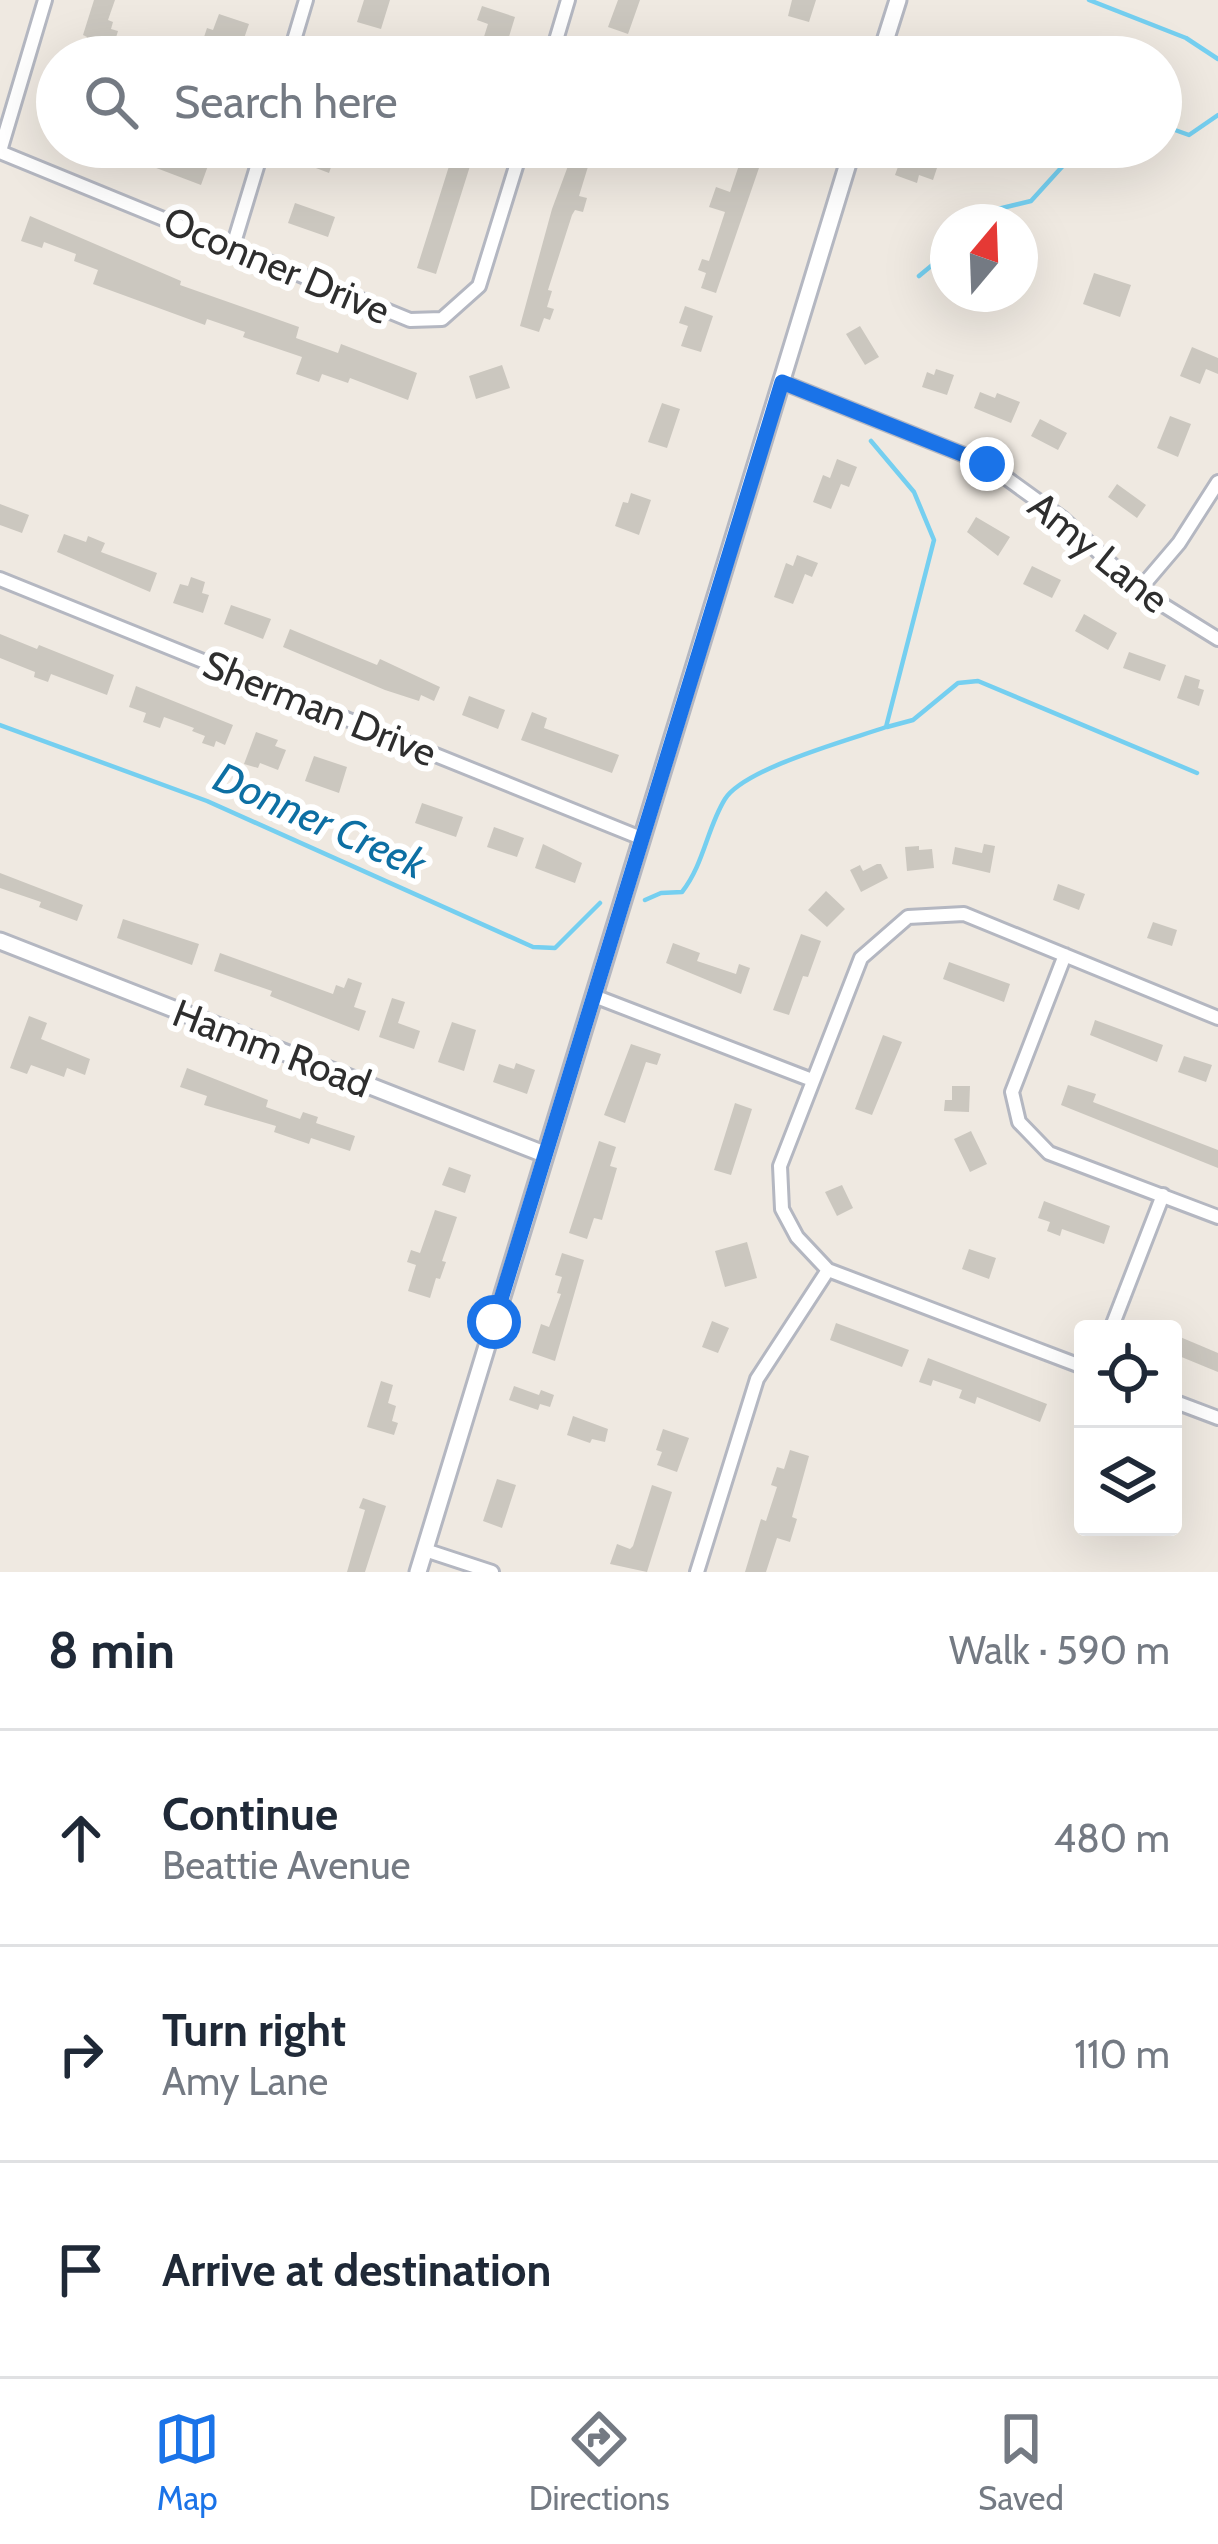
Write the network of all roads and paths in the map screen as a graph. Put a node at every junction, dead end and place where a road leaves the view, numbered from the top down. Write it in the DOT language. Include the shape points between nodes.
graph roads {
  1 [pos="45,0"];
  2 [pos="307,0"];
  3 [pos="568,0"];
  4 [pos="898,0"];
  5 [pos="296,36"];
  6 [pos="557,36"];
  7 [pos="887,36"];
  8 [pos="0,152"];
  9 [pos="36,167"];
  10 [pos="40,168"];
  11 [pos="256,168"];
  12 [pos="516,168"];
  13 [pos="847,168"];
  14 [pos="233,246"];
  15 [pos="782,382"];
  16 [pos="1218,482"];
  17 [pos="0,579"];
  18 [pos="1139,590"];
  19 [pos="1218,639"];
  20 [pos="641,838"];
  21 [pos="0,941"];
  22 [pos="1065,955"];
  23 [pos="594,996"];
  24 [pos="1218,1018"];
  25 [pos="812,1080"];
  26 [pos="544,1154"];
  27 [pos="1162,1195"];
  28 [pos="1218,1217"];
  29 [pos="828,1270"];
  30 [pos="1114,1320"];
  31 [pos="1074,1364"];
  32 [pos="1182,1404"];
  33 [pos="1218,1418"];
  34 [pos="425,1550"];
  35 [pos="418,1572"];
  36 [pos="492,1572"];
  37 [pos="697,1572"];
  1 -- 8 [label="street"];
  2 -- 5 [label="street"];
  3 -- 6 [label="street"];
  4 -- 7 [label="street"];
  8 -- 9 [label="street, Oconner Drive"];
  10 -- 14 [label="street, Oconner Drive"];
  11 -- 14 [label="street"];
  12 -- 14 [label="street, Oconner Drive" via="479,286 442,319 410,320"];
  13 -- 15 [label="street"];
  15 -- 18 [label="street, Amy Lane" via="987,464 1063,519"];
  15 -- 20 [label="street"];
  16 -- 18 [label="street"];
  17 -- 20 [label="street, Sherman Drive"];
  18 -- 19 [label="street, Amy Lane"];
  20 -- 23 [label="street"];
  21 -- 26 [label="street, Hamm Road"];
  22 -- 24 [label="street"];
  22 -- 25 [label="street" via="964,914 908,917 861,958"];
  22 -- 27 [label="street" via="1012,1092 1018,1122 1049,1153"];
  23 -- 25 [label="street"];
  23 -- 26 [label="street"];
  25 -- 29 [label="street" via="780,1166 782,1208"];
  26 -- 34 [label="street"];
  27 -- 28 [label="street"];
  27 -- 30 [label="street"];
  29 -- 31 [label="street"];
  29 -- 37 [label="street" via="757,1379"];
  32 -- 33 [label="street"];
  34 -- 35 [label="street"];
  34 -- 36 [label="street"];
}
